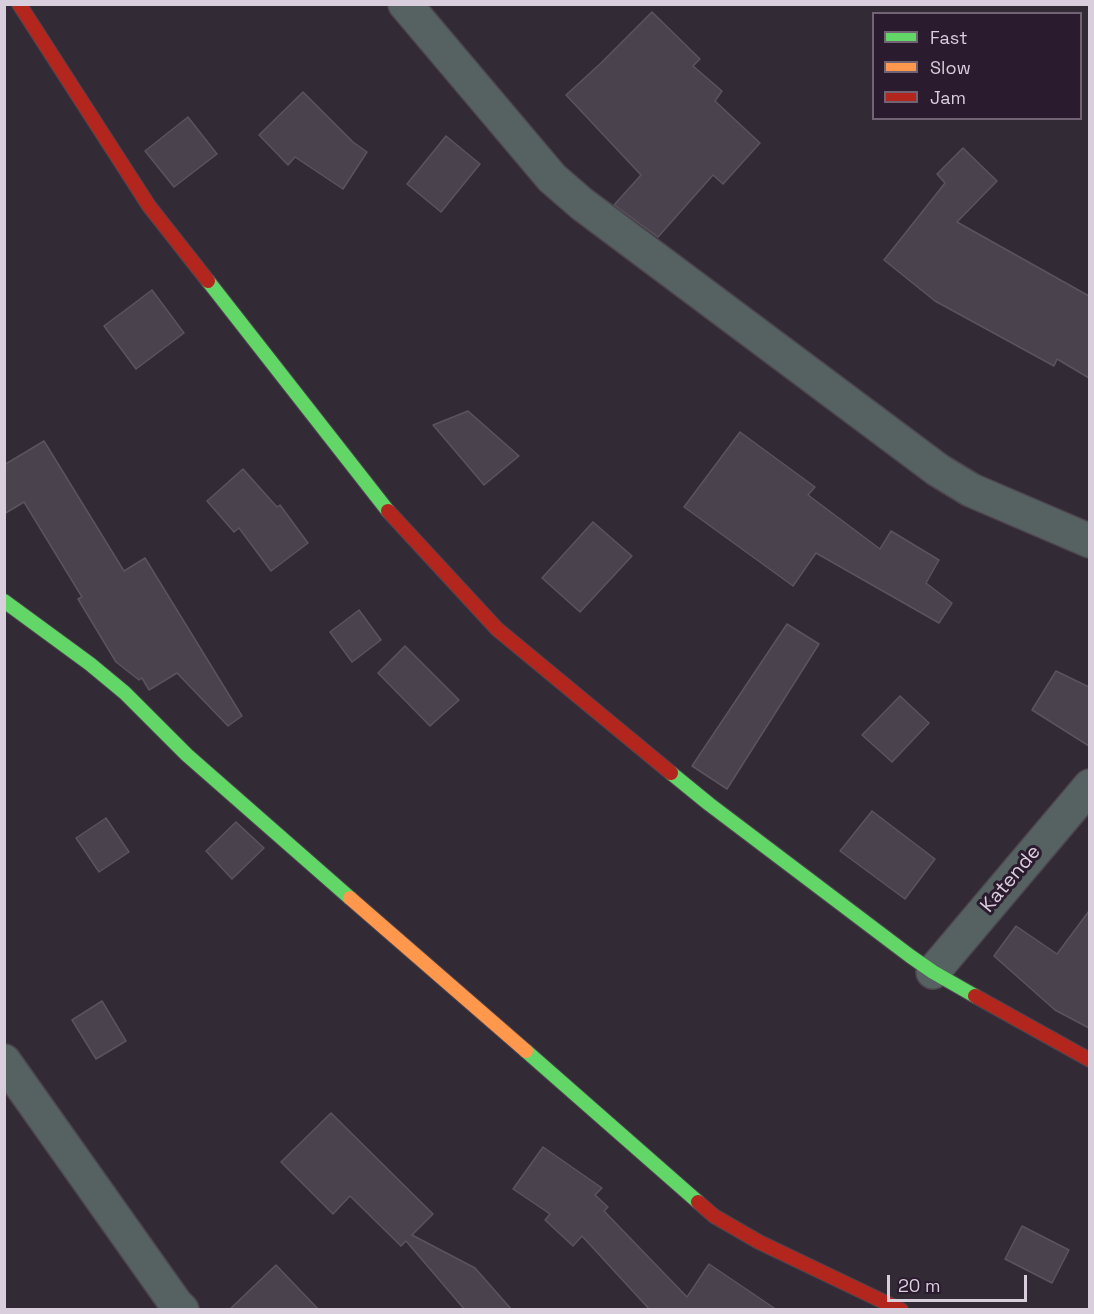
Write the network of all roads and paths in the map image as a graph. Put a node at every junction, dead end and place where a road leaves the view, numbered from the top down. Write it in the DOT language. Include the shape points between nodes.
graph roads {
  1 [pos="19,4"];
  2 [pos="405,4"];
  3 [pos="1089,541"];
  4 [pos="4,601"];
  5 [pos="1089,786"];
  6 [pos="933,972"];
  7 [pos="1089,1060"];
  8 [pos="4,1061"];
  9 [pos="182,1310"];
  10 [pos="901,1310"];
  1 -- 6 [label="street" via="149,206 381,503 497,629 709,804"];
  2 -- 3 [label="street" via="552,178 582,204 938,470 971,490"];
  4 -- 10 [label="street" via="125,693 187,755 714,1216 759,1242"];
  5 -- 6 [label="street, Katende"];
  6 -- 7 [label="street"];
  8 -- 9 [label="street"];
}
